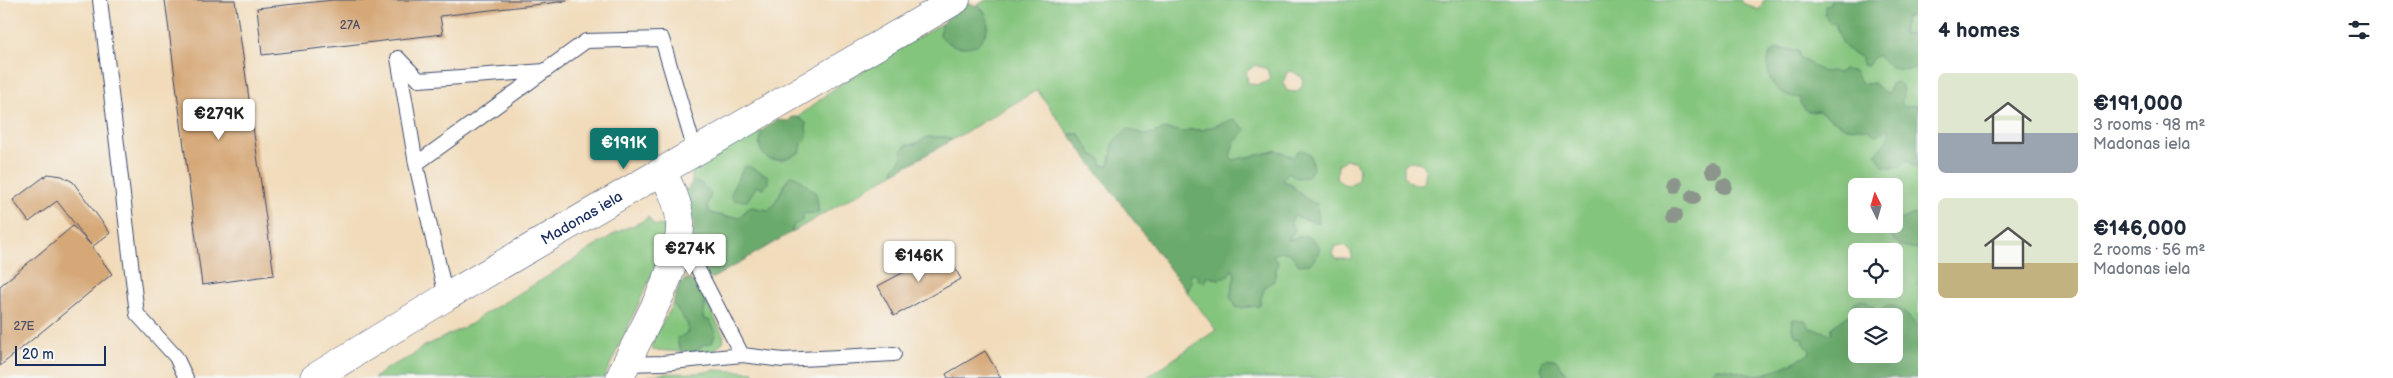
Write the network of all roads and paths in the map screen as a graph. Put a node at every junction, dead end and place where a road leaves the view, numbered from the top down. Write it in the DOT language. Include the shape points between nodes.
graph roads {
  1 [pos="100,0"];
  2 [pos="956,0"];
  3 [pos="546,70"];
  4 [pos="695,151"];
  5 [pos="416,164"];
  6 [pos="662,172"];
  7 [pos="680,233"];
  8 [pos="446,297"];
  9 [pos="742,354"];
  10 [pos="894,354"];
  11 [pos="623,371"];
  12 [pos="186,378"];
  13 [pos="314,378"];
  1 -- 12 [label="lane" via="137,314 176,357"];
  2 -- 4 [label="main road, Madonas iela"];
  3 -- 4 [label="lane" via="586,41 662,40"];
  3 -- 5 [label="lane"];
  3 -- 5 [label="lane" via="418,80 398,58"];
  4 -- 6 [label="main road, Madonas iela"];
  5 -- 8 [label="lane"];
  6 -- 7 [label="main road" via="677,204"];
  6 -- 8 [label="main road, Madonas iela"];
  7 -- 9 [label="lane"];
  7 -- 11 [label="main road" via="665,282"];
  8 -- 13 [label="main road, Madonas iela"];
  9 -- 10 [label="lane" via="783,360"];
  9 -- 11 [label="lane"];
}
